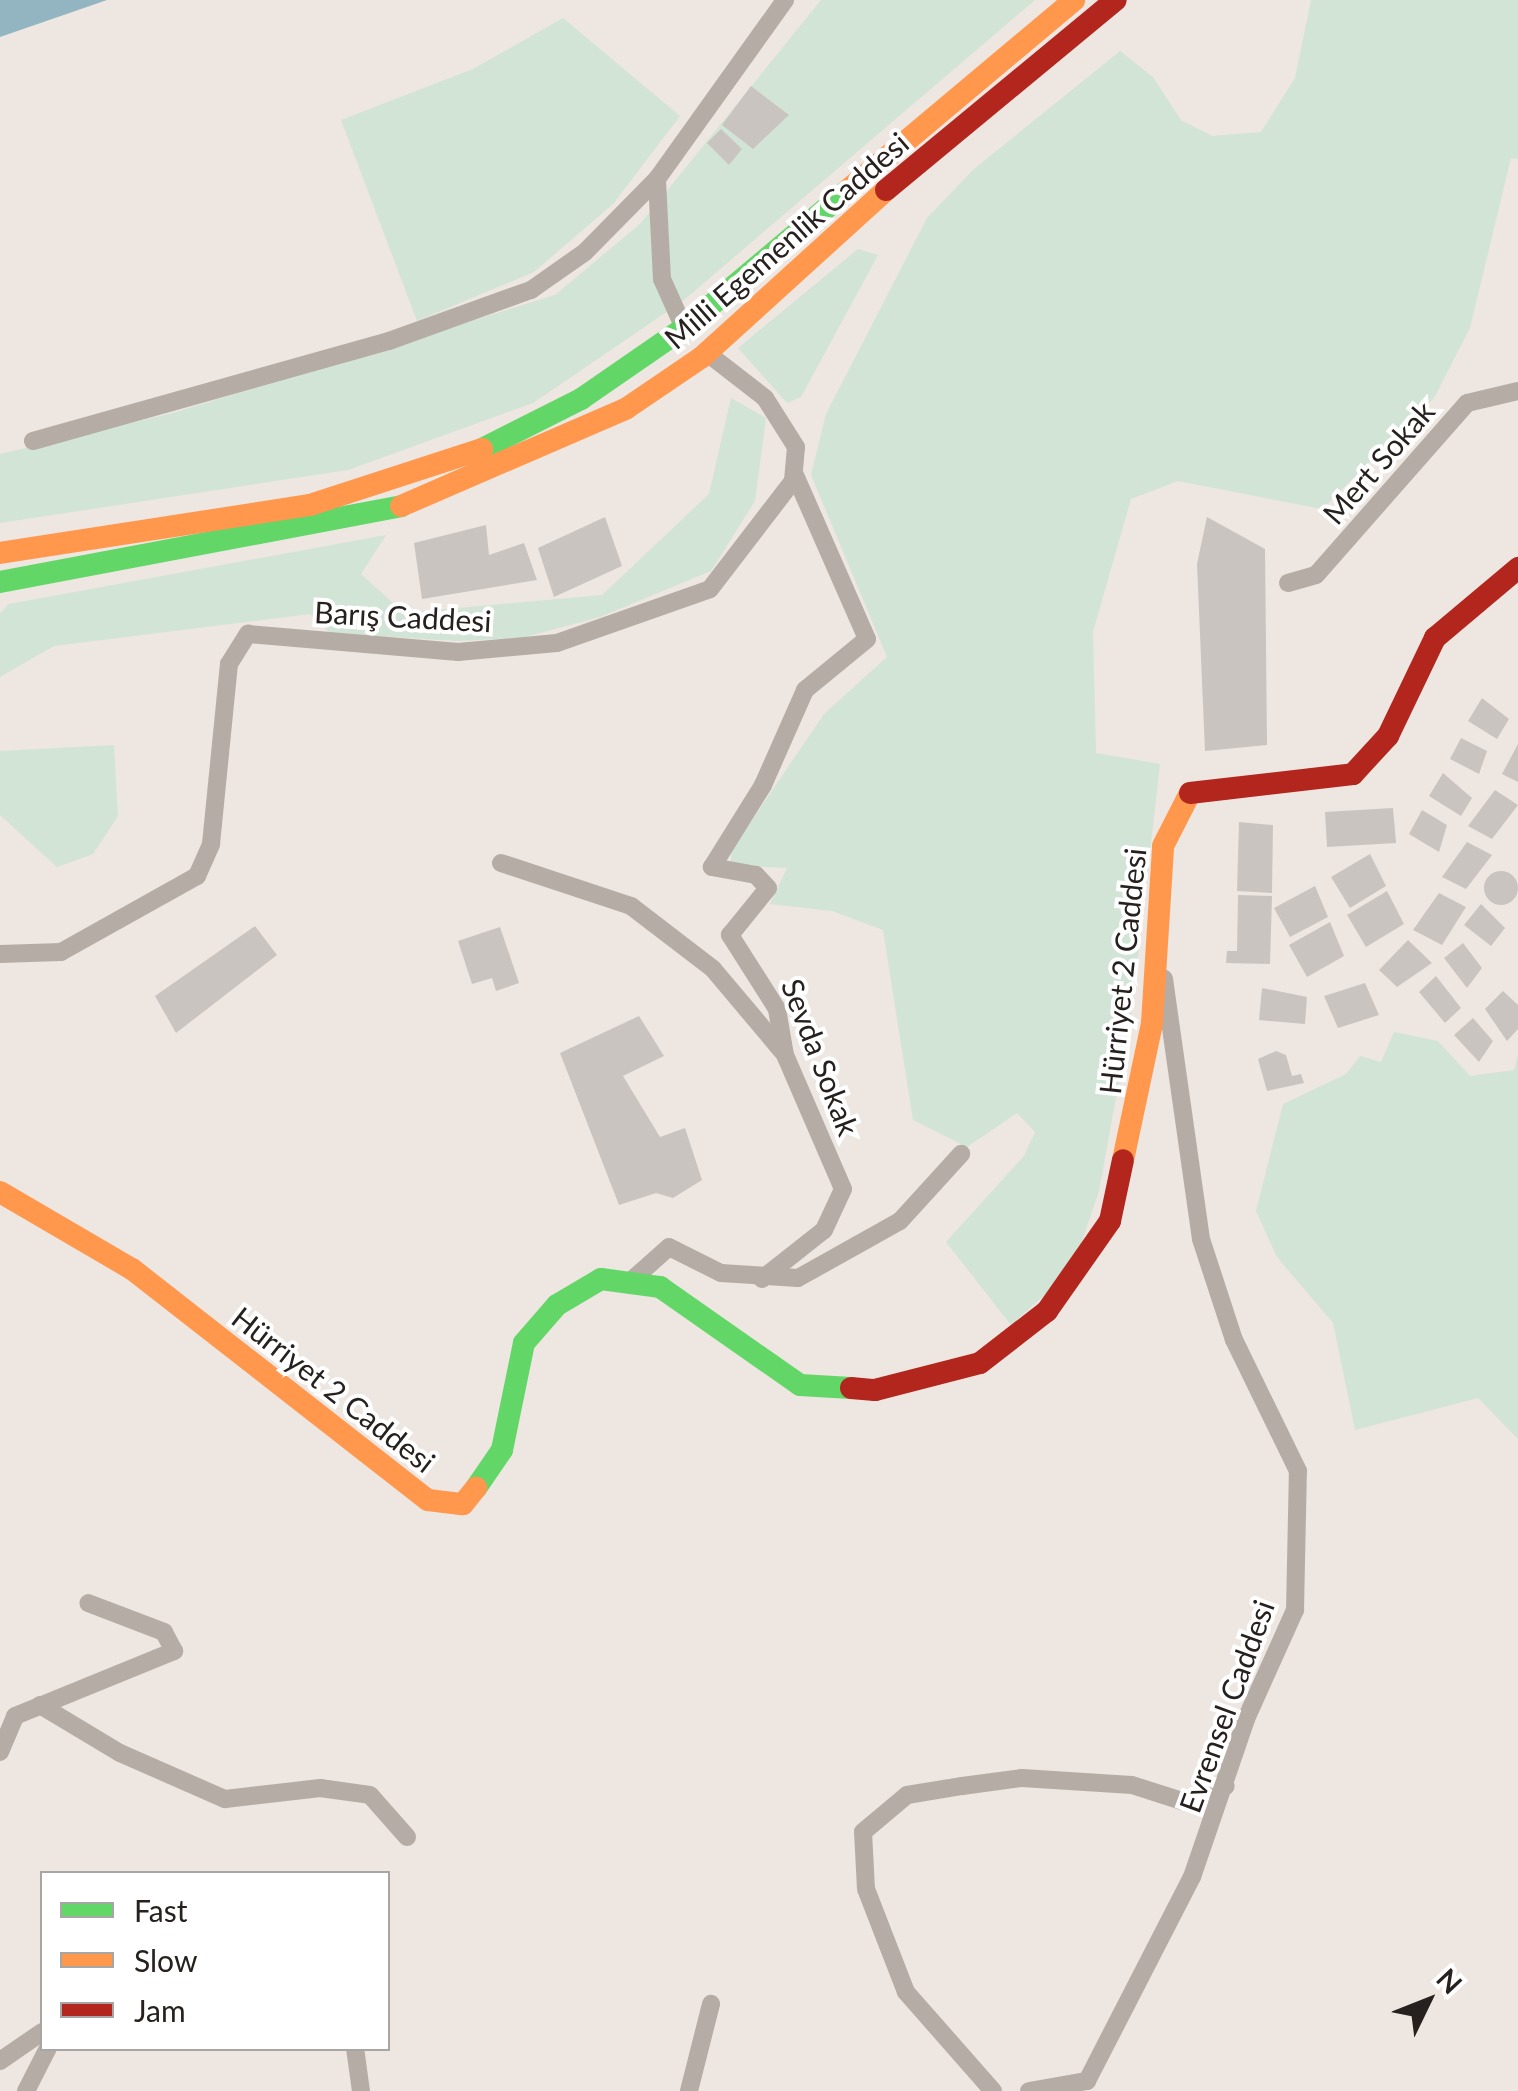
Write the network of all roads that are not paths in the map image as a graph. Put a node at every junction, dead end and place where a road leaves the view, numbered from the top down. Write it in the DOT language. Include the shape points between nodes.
graph roads {
  1 [pos="785,0"];
  2 [pos="1074,0"];
  3 [pos="1116,0"];
  4 [pos="657,179"];
  5 [pos="684,328"];
  6 [pos="707,353"];
  7 [pos="1518,391"];
  8 [pos="33,441"];
  9 [pos="794,473"];
  10 [pos="0,553"];
  11 [pos="1518,568"];
  12 [pos="0,582"];
  13 [pos="1288,583"];
  14 [pos="501,863"];
  15 [pos="1157,926"];
  16 [pos="0,954"];
  17 [pos="786,1055"];
  18 [pos="962,1154"];
  19 [pos="0,1192"];
  20 [pos="633,1278"];
  21 [pos="762,1279"];
  22 [pos="88,1603"];
  23 [pos="40,1706"];
  24 [pos="0,1752"];
  25 [pos="1226,1786"];
  26 [pos="407,1837"];
  27 [pos="711,2004"];
  28 [pos="40,2033"];
  29 [pos="46,2051"];
  30 [pos="355,2051"];
  31 [pos="0,2061"];
  32 [pos="26,2091"];
  33 [pos="361,2091"];
  34 [pos="689,2091"];
  35 [pos="993,2091"];
  36 [pos="1029,2091"];
  1 -- 4 [label="street"];
  2 -- 5 [label="main road, Milli Egemenlik Caddesi"];
  3 -- 6 [label="main road, Milli Egemenlik Caddesi" via="814,250"];
  4 -- 5 [label="street" via="662,278"];
  4 -- 8 [label="street" via="585,252 531,290 389,342"];
  5 -- 10 [label="main road, Milli Egemenlik Caddesi" via="581,398 455,462 310,505"];
  6 -- 9 [label="street" via="765,398 796,447"];
  6 -- 12 [label="main road, Milli Egemenlik Caddesi" via="627,408 431,499 308,530"];
  7 -- 13 [label="street, Mert Sokak" via="1467,403 1316,575"];
  9 -- 16 [label="street, Barış Caddesi" via="762,530 710,589 574,638 458,652 248,634 229,664 211,844 197,876 60,952"];
  9 -- 17 [label="street, Sevda Sokak" via="867,639 804,690 762,785 712,867 756,875 768,888 730,935 777,1009"];
  11 -- 15 [label="main road, Hürriyet 2 Caddesi" via="1466,604 1435,638 1388,736 1353,774 1202,786 1188,794 1163,846"];
  14 -- 17 [label="street" via="632,906 713,969"];
  15 -- 20 [label="main road, Hürriyet 2 Caddesi" via="1152,1023 1110,1221 1079,1274 992,1356 944,1377 875,1390 800,1385 660,1287"];
  15 -- 25 [label="street, Evrensel Caddesi" via="1202,1239 1234,1340 1298,1471 1295,1610"];
  17 -- 21 [label="street, Sevda Sokak" via="843,1189 824,1230"];
  18 -- 21 [label="street" via="900,1221 798,1278"];
  19 -- 20 [label="main road, Hürriyet 2 Caddesi" via="132,1269 428,1500 463,1504 502,1450 524,1343 538,1321 574,1291"];
  20 -- 21 [label="street" via="668,1247 721,1274"];
  22 -- 23 [label="street" via="164,1632 174,1651"];
  23 -- 24 [label="street" via="15,1716"];
  23 -- 26 [label="street" via="120,1754 225,1799 320,1788 370,1795"];
  25 -- 35 [label="street" via="1182,1802 1132,1785 1022,1778 906,1796 863,1832 866,1889 906,1992"];
  25 -- 36 [label="street, Evrensel Caddesi" via="1192,1877 1088,2081"];
  27 -- 34 [label="street"];
  28 -- 31 [label="street"];
  29 -- 32 [label="street"];
  30 -- 33 [label="street"];
}
